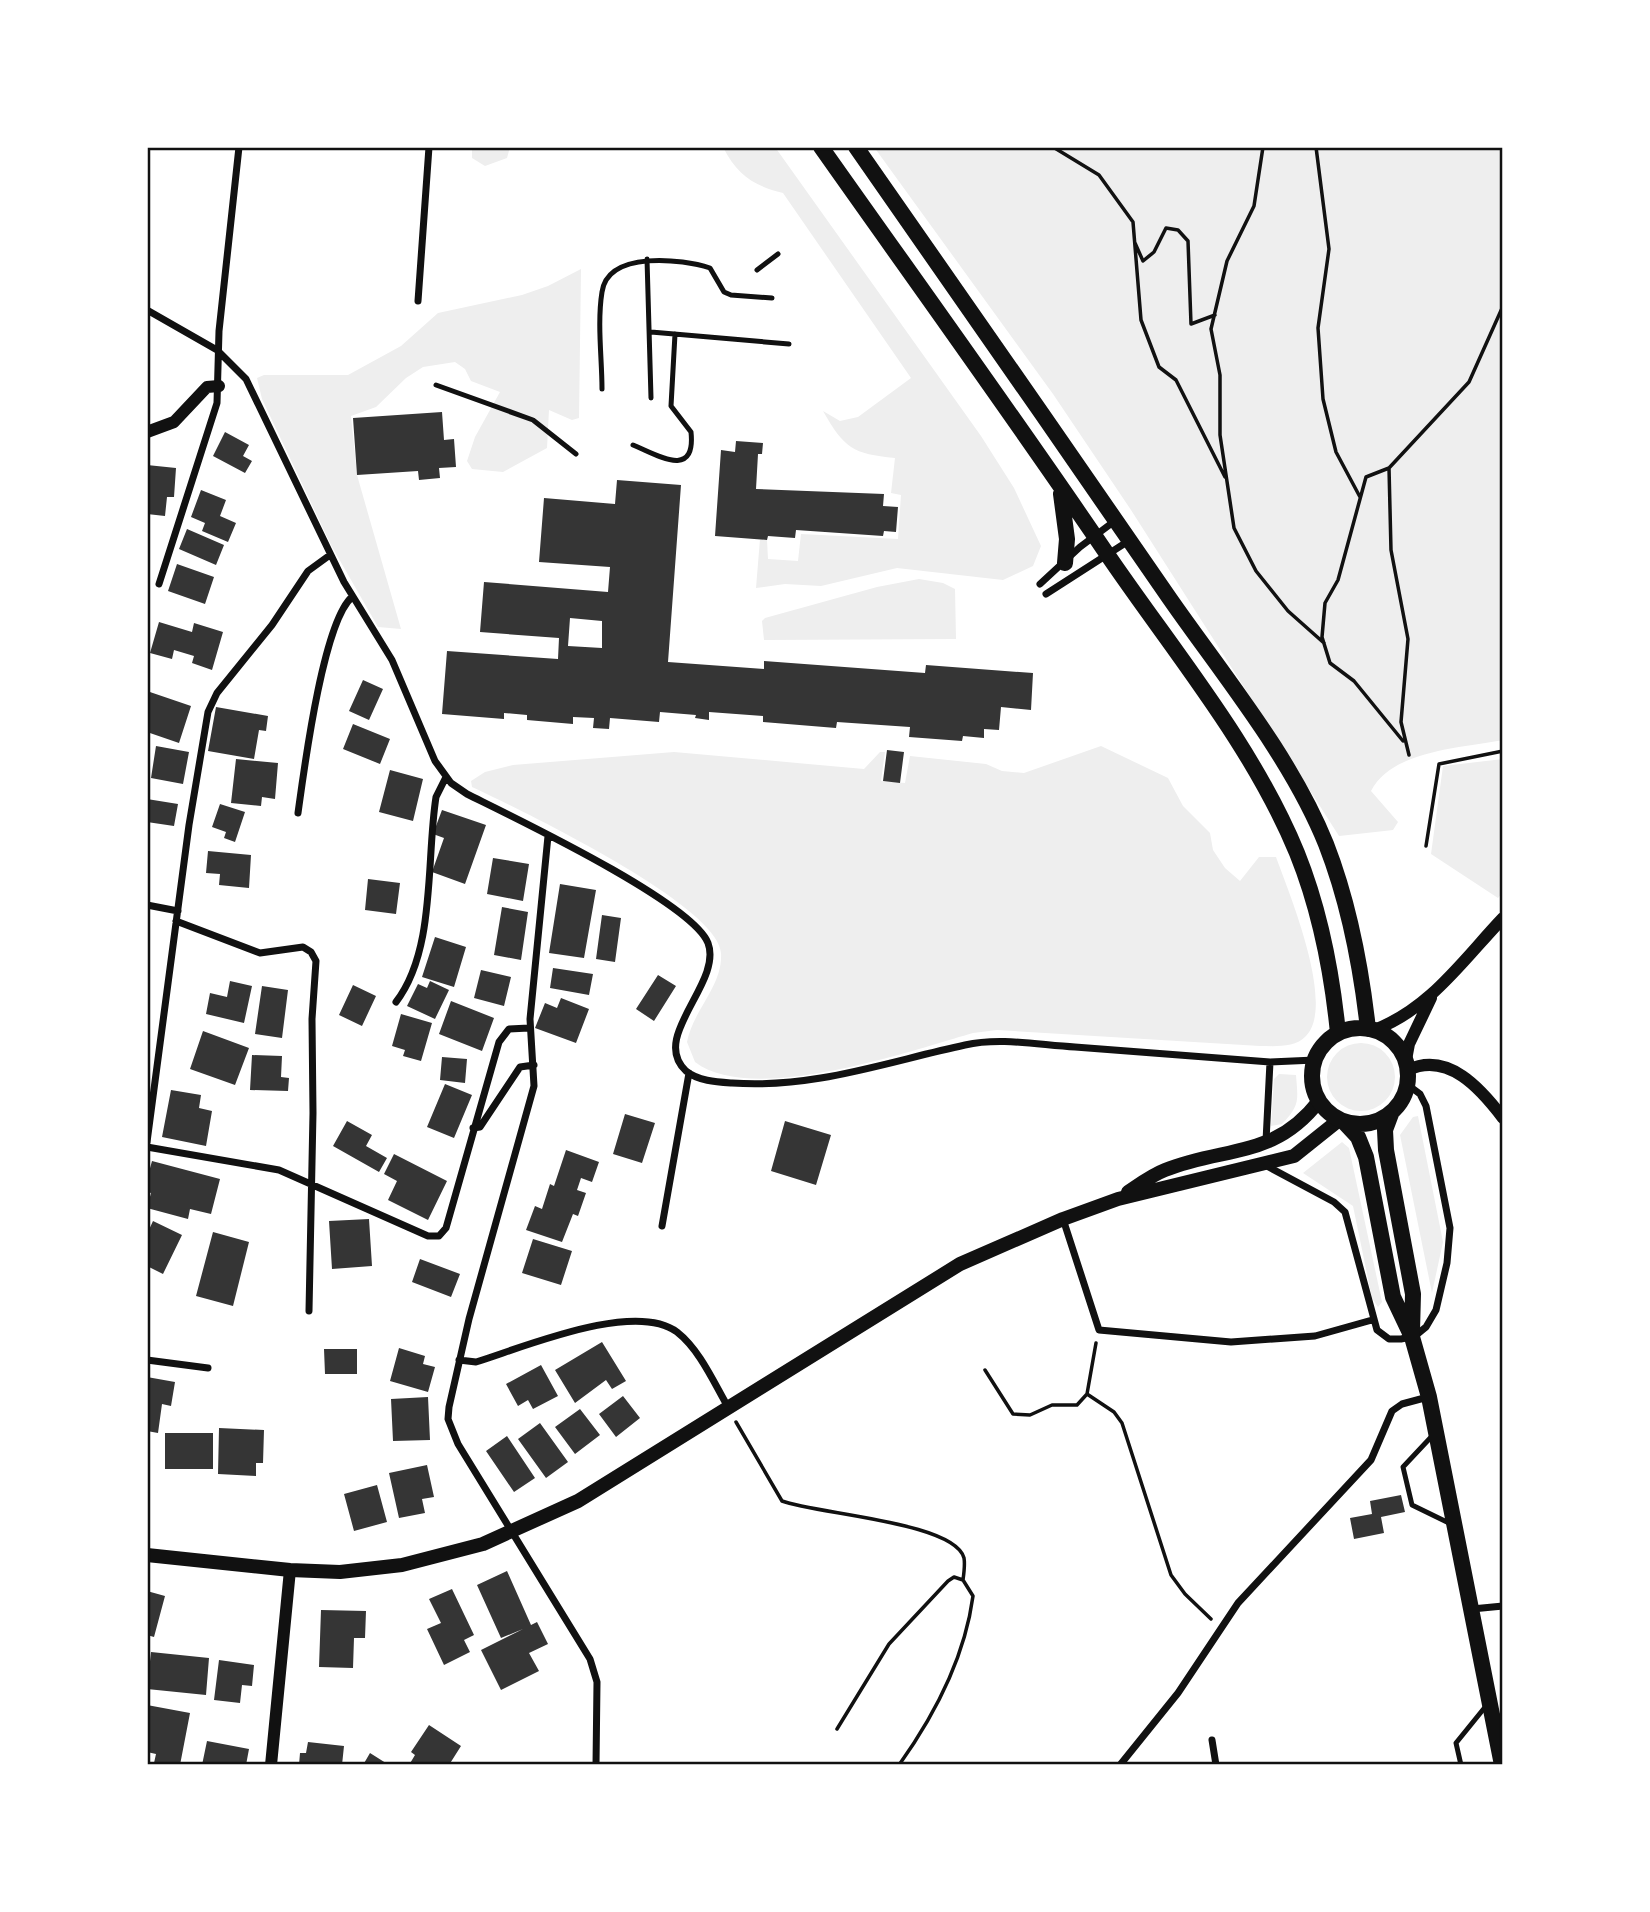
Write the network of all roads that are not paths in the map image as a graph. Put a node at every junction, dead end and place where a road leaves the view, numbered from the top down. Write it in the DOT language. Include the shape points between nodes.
graph roads {
  1 [pos="239,147"];
  2 [pos="429,147"];
  3 [pos="821,147"];
  4 [pos="856,147"];
  5 [pos="778,254"];
  6 [pos="647,259"];
  7 [pos="757,270"];
  8 [pos="772,298"];
  9 [pos="418,301"];
  10 [pos="147,310"];
  11 [pos="651,332"];
  12 [pos="675,334"];
  13 [pos="789,344"];
  14 [pos="217,350"];
  15 [pos="436,385"];
  16 [pos="219,386"];
  17 [pos="602,390"];
  18 [pos="651,398"];
  19 [pos="149,430"];
  20 [pos="633,445"];
  21 [pos="576,454"];
  22 [pos="1059,485"];
  23 [pos="1116,520"];
  24 [pos="1095,536"];
  25 [pos="1130,540"];
  26 [pos="330,555"];
  27 [pos="1108,556"];
  28 [pos="1065,563"];
  29 [pos="159,584"];
  30 [pos="1040,584"];
  31 [pos="1046,594"];
  32 [pos="352,597"];
  33 [pos="446,777"];
  34 [pos="299,813"];
  35 [pos="548,836"];
  36 [pos="147,905"];
  37 [pos="178,911"];
  38 [pos="1503,918"];
  39 [pos="176,921"];
  40 [pos="1433,995"];
  41 [pos="396,1002"];
  42 [pos="529,1028"];
  43 [pos="1371,1029"];
  44 [pos="1338,1033"];
  45 [pos="1315,1060"];
  46 [pos="1270,1062"];
  47 [pos="534,1065"];
  48 [pos="1407,1071"];
  49 [pos="689,1073"];
  50 [pos="1319,1101"];
  51 [pos="1391,1114"];
  52 [pos="1503,1118"];
  53 [pos="1342,1121"];
  54 [pos="473,1128"];
  55 [pos="1266,1143"];
  56 [pos="147,1144"];
  57 [pos="1264,1165"];
  58 [pos="312,1183"];
  59 [pos="1118,1199"];
  60 [pos="1063,1219"];
  61 [pos="662,1226"];
  62 [pos="310,1311"];
  63 [pos="1372,1320"];
  64 [pos="1412,1337"];
  65 [pos="147,1360"];
  66 [pos="459,1360"];
  67 [pos="208,1368"];
  68 [pos="1429,1397"];
  69 [pos="729,1407"];
  70 [pos="1436,1433"];
  71 [pos="1453,1525"];
  72 [pos="512,1532"];
  73 [pos="147,1555"];
  74 [pos="290,1570"];
  75 [pos="1503,1606"];
  76 [pos="1472,1609"];
  77 [pos="1489,1702"];
  78 [pos="1212,1740"];
  79 [pos="271,1765"];
  80 [pos="596,1765"];
  81 [pos="1120,1765"];
  82 [pos="1216,1765"];
  83 [pos="1461,1765"];
  84 [pos="1502,1765"];
  1 -- 14 [label="street"];
  2 -- 9 [label="street"];
  3 -- 22 [label="main road"];
  4 -- 23 [label="main road"];
  5 -- 7 [label="lane"];
  6 -- 8 [label="lane" via="698,264 710,268 724,292"];
  6 -- 11 [label="lane"];
  6 -- 17 [label="lane" via="615,273 602,291"];
  10 -- 14 [label="street"];
  11 -- 12 [label="lane"];
  11 -- 18 [label="lane"];
  12 -- 13 [label="lane"];
  12 -- 20 [label="lane" via="671,406 691,432 689,453 674,462"];
  14 -- 16 [label="street"];
  14 -- 26 [label="street" via="251,388"];
  15 -- 21 [label="lane" via="533,420"];
  16 -- 19 [label="street" via="207,387 174,422"];
  16 -- 29 [label="street" via="213,418"];
  22 -- 24 [label="main road"];
  22 -- 28 [label="main road" via="1068,539"];
  23 -- 24 [label="street"];
  23 -- 25 [label="main road"];
  24 -- 27 [label="main road"];
  24 -- 28 [label="street"];
  25 -- 27 [label="street"];
  25 -- 43 [label="main road" via="1305,800 1341,888"];
  26 -- 32 [label="street"];
  26 -- 37 [label="street" via="312,565 213,702 197,766"];
  27 -- 31 [label="street"];
  27 -- 44 [label="main road" via="1225,725 1279,815 1312,897 1333,985"];
  28 -- 30 [label="street"];
  32 -- 33 [label="street" via="392,660 426,745"];
  32 -- 34 [label="street" via="339,616 312,716"];
  33 -- 35 [label="street" via="467,794"];
  33 -- 41 [label="street" via="436,797 420,945 411,979"];
  35 -- 42 [label="street"];
  35 -- 49 [label="street" via="653,895 693,925 707,942 707,970 676,1040 680,1061"];
  36 -- 37 [label="street"];
  37 -- 39 [label="street"];
  38 -- 40 [label="street"];
  39 -- 56 [label="street"];
  39 -- 58 [label="street" via="260,953 298,946 314,956"];
  40 -- 43 [label="street" via="1412,1011"];
  40 -- 48 [label="street" via="1409,1044"];
  42 -- 47 [label="street"];
  42 -- 54 [label="street" via="512,1028 501,1037"];
  43 -- 44 [label="main road"];
  43 -- 48 [label="main road" via="1394,1041"];
  44 -- 45 [label="main road"];
  45 -- 46 [label="street"];
  45 -- 50 [label="main road" via="1312,1081"];
  46 -- 49 [label="street" via="989,1042 806,1082 759,1085"];
  46 -- 55 [label="street"];
  47 -- 54 [label="street" via="517,1069 480,1127"];
  47 -- 66 [label="street" via="534,1087"];
  48 -- 51 [label="main road" via="1402,1101"];
  48 -- 52 [label="street" via="1425,1064 1452,1070 1474,1085"];
  48 -- 64 [label="street" via="1426,1106 1450,1241 1436,1310 1426,1327"];
  49 -- 61 [label="street"];
  50 -- 53 [label="main road"];
  50 -- 55 [label="main road" via="1289,1133"];
  51 -- 53 [label="main road" via="1367,1124"];
  51 -- 64 [label="main road" via="1385,1130 1386,1150 1413,1294"];
  53 -- 57 [label="main road" via="1297,1154"];
  53 -- 64 [label="main road" via="1358,1137 1366,1157 1393,1297"];
  54 -- 58 [label="street" via="446,1228 439,1236 429,1236"];
  55 -- 59 [label="main road" via="1163,1170"];
  56 -- 58 [label="street" via="253,1163"];
  57 -- 59 [label="main road"];
  57 -- 63 [label="street" via="1345,1212"];
  58 -- 62 [label="street"];
  59 -- 60 [label="main road"];
  60 -- 63 [label="street" via="1099,1330 1231,1342 1315,1336"];
  60 -- 69 [label="main road" via="944,1273"];
  63 -- 64 [label="street" via="1383,1336"];
  64 -- 68 [label="main road"];
  65 -- 67 [label="street"];
  66 -- 69 [label="street" via="475,1362 594,1325 655,1324 672,1329 688,1343"];
  66 -- 72 [label="street" via="448,1413 450,1426"];
  68 -- 70 [label="main road"];
  68 -- 81 [label="street" via="1392,1411 1371,1460 1270,1566"];
  69 -- 72 [label="main road" via="578,1502"];
  70 -- 71 [label="main road"];
  70 -- 71 [label="lane" via="1403,1467 1412,1505"];
  71 -- 76 [label="main road"];
  72 -- 74 [label="main road" via="384,1569"];
  72 -- 80 [label="street" via="595,1671"];
  73 -- 74 [label="main road"];
  74 -- 79 [label="street"];
  75 -- 76 [label="street"];
  76 -- 77 [label="main road"];
  77 -- 83 [label="lane" via="1456,1743"];
  77 -- 84 [label="main road"];
  78 -- 82 [label="street"];
}
